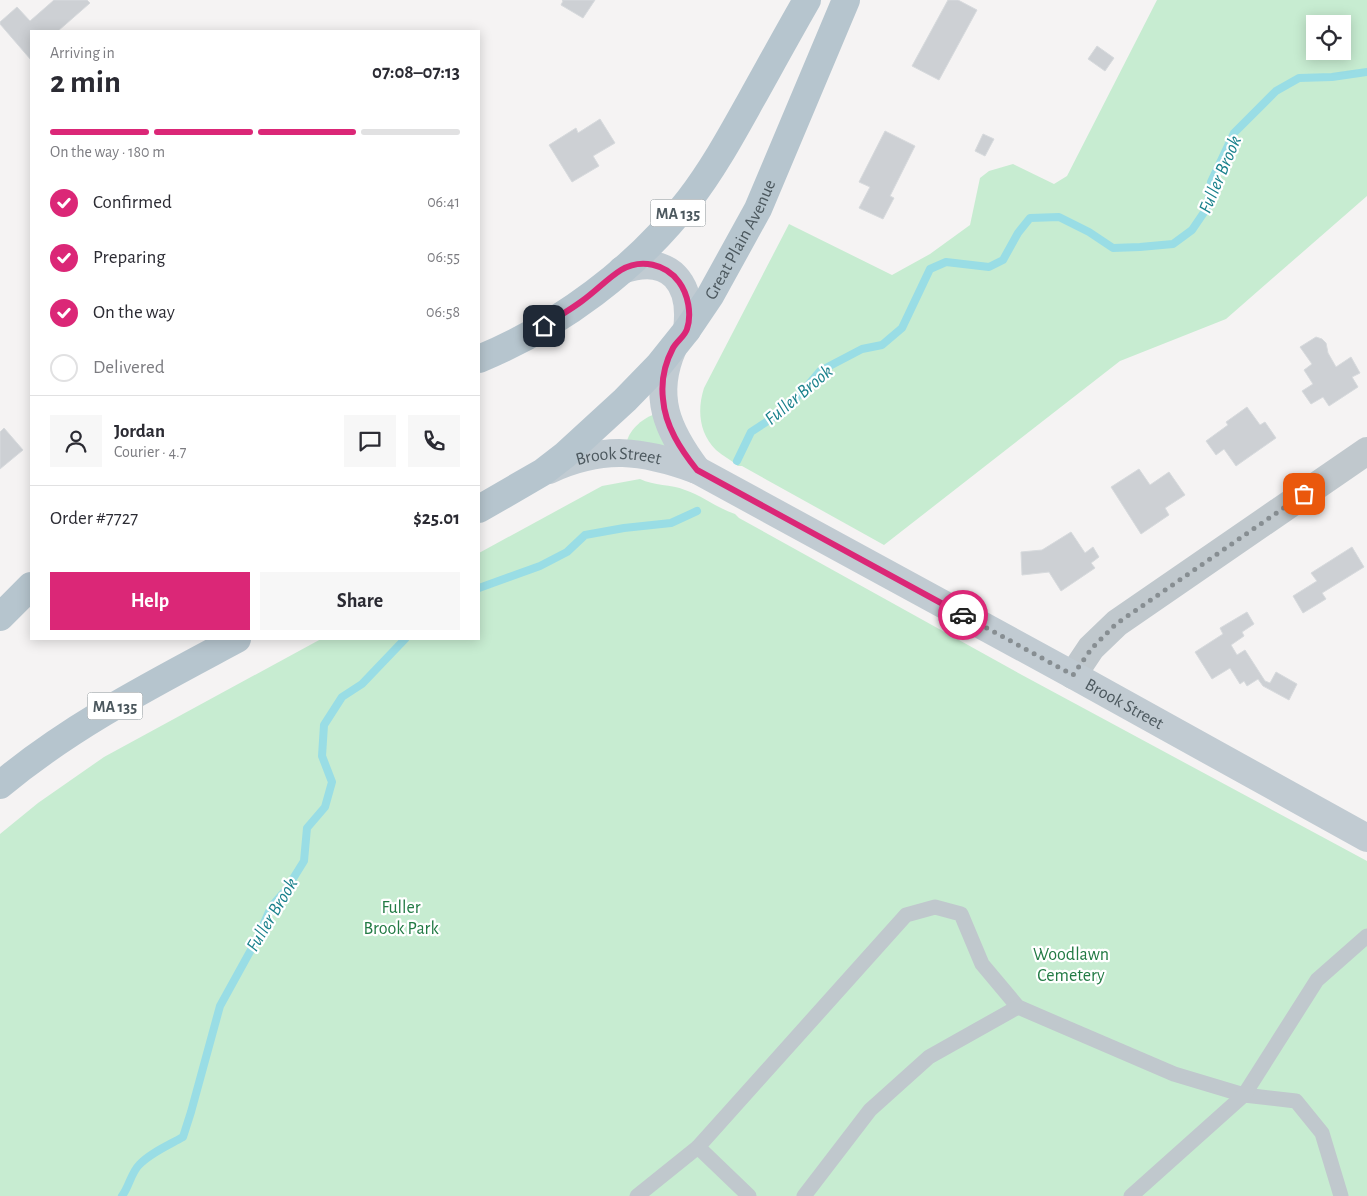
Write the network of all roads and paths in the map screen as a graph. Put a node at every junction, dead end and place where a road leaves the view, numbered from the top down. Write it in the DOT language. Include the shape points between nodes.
graph roads {
  1 [pos="807,0"];
  2 [pos="846,0"];
  3 [pos="622,270"];
  4 [pos="680,339"];
  5 [pos="480,359"];
  6 [pos="1367,451"];
  7 [pos="697,470"];
  8 [pos="543,472"];
  9 [pos="482,505"];
  10 [pos="30,587"];
  11 [pos="0,617"];
  12 [pos="235,640"];
  13 [pos="1073,675"];
  14 [pos="0,785"];
  15 [pos="1367,838"];
  16 [pos="1367,936"];
  17 [pos="1018,1006"];
  18 [pos="1244,1095"];
  19 [pos="698,1147"];
  20 [pos="637,1196"];
  21 [pos="749,1196"];
  22 [pos="804,1196"];
  23 [pos="1131,1196"];
  24 [pos="1341,1196"];
  1 -- 3 [label="main road, MA 135" via="732,134 690,199"];
  2 -- 4 [label="main road, Great Plain Avenue" via="758,209 710,296"];
  3 -- 4 [label="street, Brook Street" via="644,264 655,265 674,275 686,294 688,305"];
  3 -- 5 [label="main road, MA 135" via="544,326"];
  4 -- 7 [label="street, Brook Street" via="664,373 663,400 678,443"];
  4 -- 8 [label="main road, Great Plain Avenue" via="625,400"];
  6 -- 13 [label="street" via="1116,624 1092,648"];
  7 -- 8 [label="street, Brook Street" via="644,455 610,452 592,454"];
  7 -- 13 [label="street, Brook Street"];
  8 -- 9 [label="main road, Great Plain Avenue"];
  10 -- 11 [label="main road"];
  12 -- 14 [label="main road, MA 135" via="89,721"];
  13 -- 15 [label="street, Brook Street"];
  16 -- 18 [label="lane" via="1317,980"];
  17 -- 18 [label="lane" via="1174,1074"];
  17 -- 19 [label="lane" via="982,964 961,914 935,907 906,915"];
  17 -- 22 [label="lane" via="929,1057 870,1110"];
  18 -- 23 [label="lane"];
  18 -- 24 [label="lane" via="1296,1101 1322,1133"];
  19 -- 20 [label="lane"];
  19 -- 21 [label="lane"];
}
